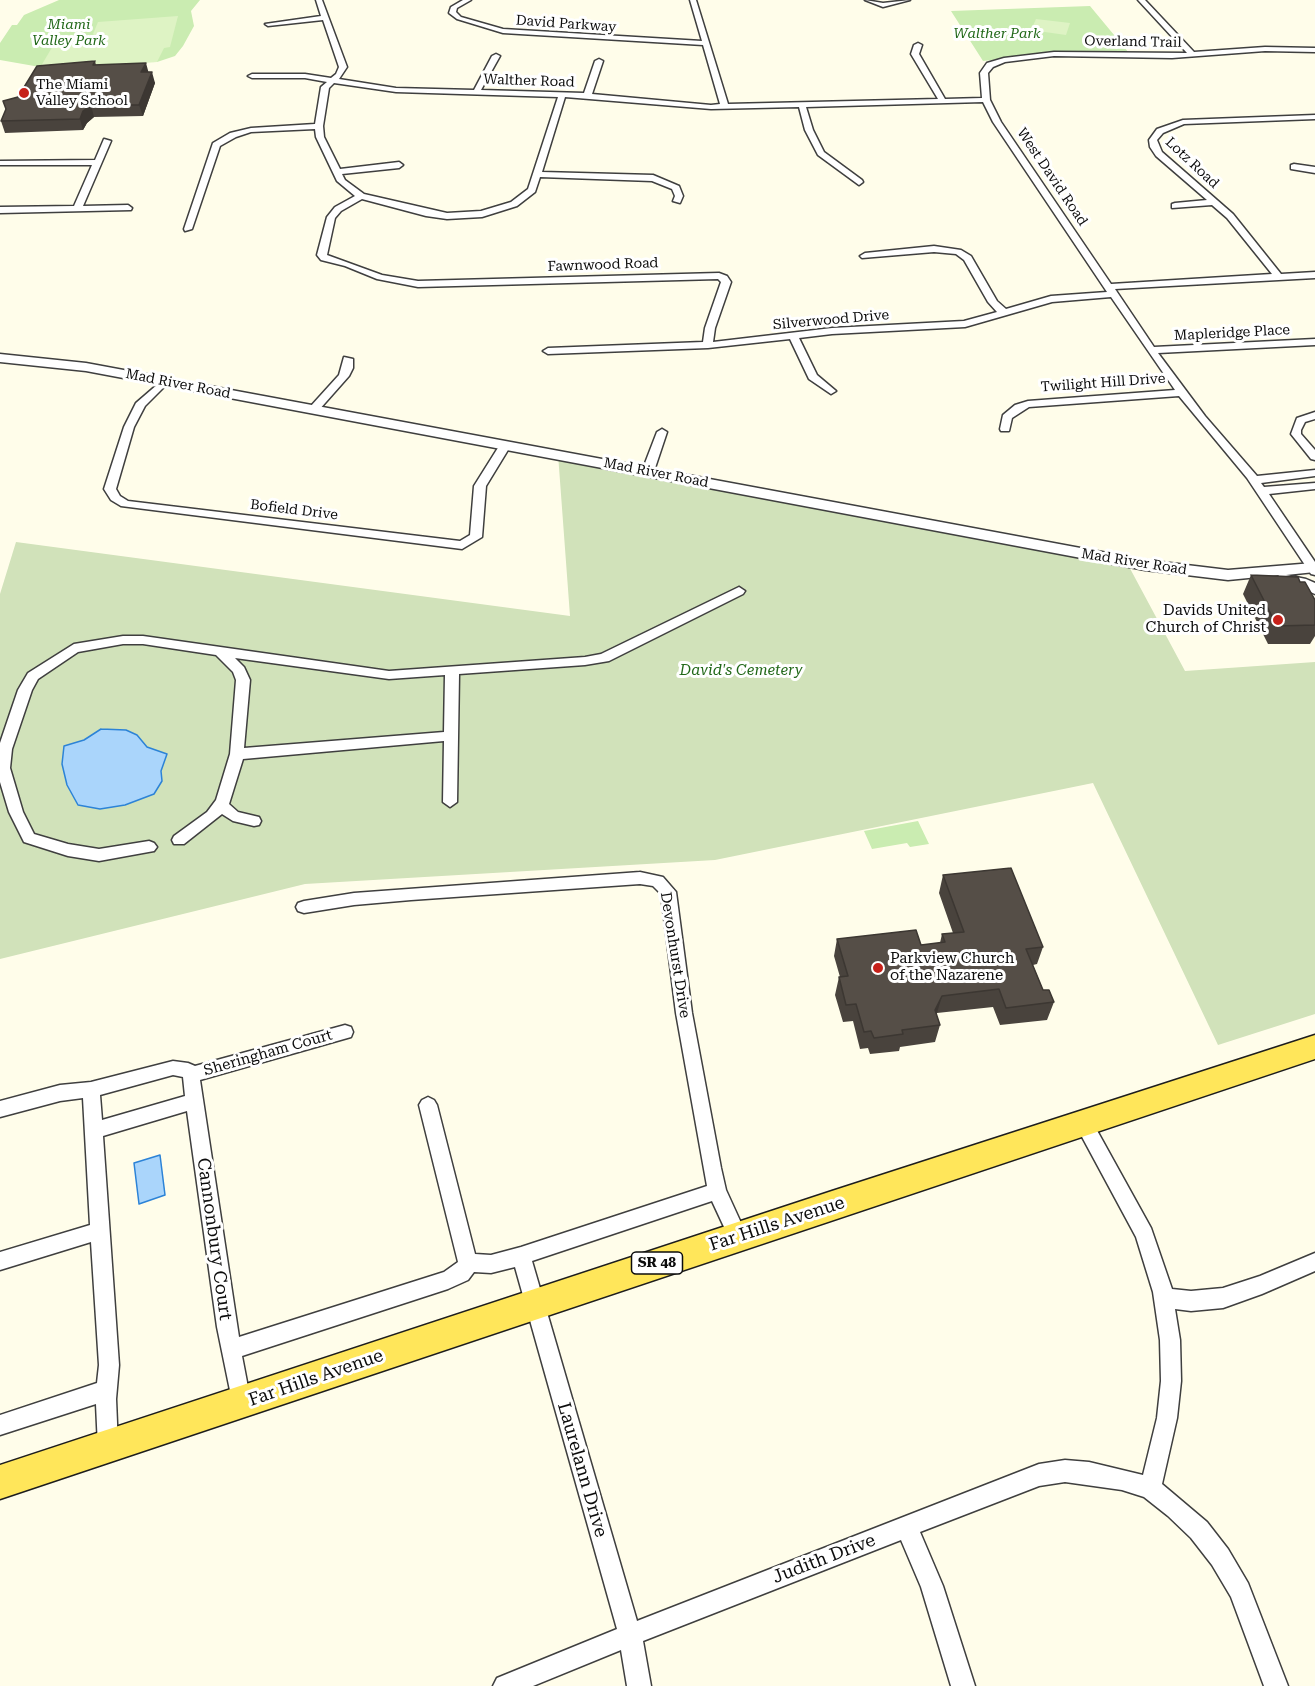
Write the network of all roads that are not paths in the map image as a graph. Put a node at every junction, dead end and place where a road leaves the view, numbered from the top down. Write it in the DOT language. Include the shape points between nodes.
graph roads {
  1 [pos="319,0"];
  2 [pos="468,0"];
  3 [pos="693,0"];
  4 [pos="868,0"];
  5 [pos="907,0"];
  6 [pos="1141,0"];
  7 [pos="326,18"];
  8 [pos="268,24"];
  9 [pos="705,43"];
  10 [pos="918,45"];
  11 [pos="1315,50"];
  12 [pos="1193,55"];
  13 [pos="496,56"];
  14 [pos="599,61"];
  15 [pos="252,76"];
  16 [pos="333,79"];
  17 [pos="476,93"];
  18 [pos="562,95"];
  19 [pos="587,96"];
  20 [pos="987,100"];
  21 [pos="943,101"];
  22 [pos="802,105"];
  23 [pos="725,107"];
  24 [pos="1315,117"];
  25 [pos="319,126"];
  26 [pos="107,141"];
  27 [pos="98,162"];
  28 [pos="0,163"];
  29 [pos="399,165"];
  30 [pos="1294,167"];
  31 [pos="1311,170"];
  32 [pos="337,172"];
  33 [pos="538,174"];
  34 [pos="1315,179"];
  35 [pos="859,182"];
  36 [pos="361,196"];
  37 [pos="677,201"];
  38 [pos="1214,202"];
  39 [pos="1175,206"];
  40 [pos="128,208"];
  41 [pos="77,209"];
  42 [pos="0,210"];
  43 [pos="188,228"];
  44 [pos="865,256"];
  45 [pos="734,272"];
  46 [pos="1315,275"];
  47 [pos="1279,277"];
  48 [pos="723,278"];
  49 [pos="1110,291"];
  50 [pos="1004,314"];
  51 [pos="794,336"];
  52 [pos="1315,342"];
  53 [pos="708,345"];
  54 [pos="1151,350"];
  55 [pos="548,351"];
  56 [pos="0,358"];
  57 [pos="348,359"];
  58 [pos="165,381"];
  59 [pos="831,391"];
  60 [pos="1181,393"];
  61 [pos="314,409"];
  62 [pos="1315,415"];
  63 [pos="1005,429"];
  64 [pos="662,432"];
  65 [pos="505,445"];
  66 [pos="1315,457"];
  67 [pos="648,471"];
  68 [pos="1315,473"];
  69 [pos="1253,480"];
  70 [pos="1315,486"];
  71 [pos="1261,492"];
  72 [pos="1314,569"];
  73 [pos="1228,575"];
  74 [pos="1315,589"];
  75 [pos="740,591"];
  76 [pos="219,651"];
  77 [pos="275,660"];
  78 [pos="452,671"];
  79 [pos="241,674"];
  80 [pos="451,736"];
  81 [pos="237,754"];
  82 [pos="450,802"];
  83 [pos="221,805"];
  84 [pos="254,821"];
  85 [pos="179,840"];
  86 [pos="149,847"];
  87 [pos="304,907"];
  88 [pos="345,1032"];
  89 [pos="1315,1047"];
  90 [pos="191,1075"];
  91 [pos="91,1090"];
  92 [pos="194,1101"];
  93 [pos="428,1105"];
  94 [pos="0,1109"];
  95 [pos="1083,1122"];
  96 [pos="92,1131"];
  97 [pos="717,1191"];
  98 [pos="99,1232"];
  99 [pos="738,1236"];
  100 [pos="521,1256"];
  101 [pos="0,1261"];
  102 [pos="1315,1262"];
  103 [pos="470,1263"];
  104 [pos="1164,1298"];
  105 [pos="534,1305"];
  106 [pos="231,1350"];
  107 [pos="107,1390"];
  108 [pos="240,1403"];
  109 [pos="0,1425"];
  110 [pos="108,1447"];
  111 [pos="0,1482"];
  112 [pos="1150,1488"];
  113 [pos="906,1526"];
  114 [pos="630,1635"];
  115 [pos="505,1686"];
  116 [pos="639,1686"];
  117 [pos="963,1686"];
  118 [pos="1276,1686"];
  1 -- 7 [label="street"];
  2 -- 9 [label="street, David Parkway" via="454,7 452,13 503,32"];
  3 -- 9 [label="street"];
  4 -- 5 [label="street" via="883,5"];
  6 -- 12 [label="street"];
  7 -- 8 [label="street"];
  7 -- 16 [label="street" via="343,64 342,71"];
  9 -- 23 [label="street"];
  10 -- 21 [label="street" via="915,54"];
  11 -- 12 [label="street, Overland Trail" via="1265,49"];
  12 -- 20 [label="street, Overland Trail" via="1065,54 1004,60 984,71"];
  13 -- 17 [label="street"];
  14 -- 19 [label="street"];
  15 -- 16 [label="street, Walther Road"];
  16 -- 17 [label="street, Walther Road" via="396,90"];
  16 -- 25 [label="street" via="323,93"];
  17 -- 18 [label="street, Walther Road"];
  18 -- 19 [label="street, Walther Road"];
  18 -- 33 [label="street"];
  19 -- 23 [label="street, Walther Road"];
  20 -- 21 [label="street"];
  20 -- 49 [label="street, West David Road" via="997,122"];
  21 -- 22 [label="street"];
  22 -- 23 [label="street"];
  22 -- 35 [label="street" via="808,130 821,153"];
  24 -- 38 [label="street, Lotz Road" via="1199,120 1160,130 1153,140 1156,151"];
  25 -- 32 [label="street" via="322,144"];
  25 -- 43 [label="street" via="251,130 219,142 213,148"];
  26 -- 27 [label="street"];
  27 -- 28 [label="street"];
  27 -- 41 [label="street"];
  29 -- 32 [label="street"];
  30 -- 31 [label="street"];
  31 -- 34 [label="street"];
  32 -- 36 [label="street" via="345,185"];
  33 -- 36 [label="street" via="532,190 522,200 474,215 435,214"];
  33 -- 37 [label="street" via="652,178 676,188"];
  36 -- 48 [label="street, Fawnwood Road" via="331,217 322,257 380,277 412,284 709,274"];
  38 -- 39 [label="street"];
  38 -- 47 [label="street, Lotz Road" via="1239,225"];
  40 -- 41 [label="street"];
  41 -- 42 [label="street"];
  44 -- 50 [label="street" via="934,249 958,252 968,258"];
  45 -- 48 [label="street"];
  46 -- 47 [label="street, Silverwood Drive"];
  47 -- 49 [label="street, Silverwood Drive"];
  48 -- 53 [label="street" via="726,282"];
  49 -- 50 [label="street, Silverwood Drive" via="1059,297"];
  49 -- 54 [label="street, West David Road"];
  50 -- 51 [label="street, Silverwood Drive" via="965,324"];
  51 -- 53 [label="street, Silverwood Drive"];
  51 -- 59 [label="street" via="813,377"];
  52 -- 54 [label="street, Mapleridge Place"];
  53 -- 55 [label="street, Silverwood Drive"];
  54 -- 60 [label="street, West David Road"];
  56 -- 58 [label="street, Mad River Road" via="86,366"];
  57 -- 61 [label="street" via="344,376"];
  58 -- 61 [label="street, Mad River Road"];
  58 -- 65 [label="street, Bofield Drive" via="134,413 110,489 117,500 138,506 449,545 468,543 476,537 480,486"];
  60 -- 63 [label="street, Twilight Hill Drive" via="1028,404 1007,417"];
  60 -- 69 [label="street, West David Road"];
  61 -- 65 [label="street, Mad River Road"];
  62 -- 66 [label="street" via="1301,420 1296,430"];
  64 -- 67 [label="street"];
  65 -- 67 [label="street, Mad River Road"];
  67 -- 73 [label="street, Mad River Road" via="1145,565"];
  68 -- 69 [label="street"];
  69 -- 71 [label="street, West David Road"];
  70 -- 71 [label="street"];
  71 -- 72 [label="street, West David Road"];
  72 -- 73 [label="street, Mad River Road"];
  73 -- 74 [label="street" via="1290,579"];
  75 -- 78 [label="street" via="604,658"];
  76 -- 77 [label="street"];
  76 -- 79 [label="street"];
  76 -- 86 [label="street" via="143,640 74,648 33,676 25,690 5,749 3,768 16,812 29,838 99,855"];
  77 -- 78 [label="street" via="389,675"];
  77 -- 79 [label="street"];
  78 -- 80 [label="street"];
  79 -- 81 [label="street"];
  80 -- 81 [label="street"];
  80 -- 82 [label="street"];
  81 -- 83 [label="street"];
  83 -- 84 [label="street" via="233,816"];
  83 -- 85 [label="street"];
  87 -- 97 [label="street, Devonhurst Drive" via="411,894 640,878 658,881 668,892 684,1013"];
  88 -- 90 [label="street, Sheringham Court"];
  89 -- 95 [label="main road, Far Hills Avenue / SR 48"];
  90 -- 91 [label="street" via="181,1067 173,1068"];
  90 -- 92 [label="street, Cannonbury Court"];
  91 -- 94 [label="street" via="60,1093"];
  91 -- 96 [label="street"];
  92 -- 96 [label="street"];
  92 -- 106 [label="street, Cannonbury Court"];
  93 -- 103 [label="street" via="465,1257"];
  95 -- 99 [label="main road, Far Hills Avenue / SR 48"];
  95 -- 104 [label="street" via="1144,1234"];
  96 -- 98 [label="street"];
  97 -- 99 [label="street, Devonhurst Drive"];
  97 -- 100 [label="street"];
  98 -- 101 [label="street"];
  98 -- 107 [label="street"];
  99 -- 105 [label="main road, Far Hills Avenue / SR 48"];
  100 -- 103 [label="street" via="491,1264"];
  100 -- 105 [label="street, Laurelann Drive"];
  102 -- 104 [label="street" via="1223,1298"];
  103 -- 106 [label="street" via="448,1280"];
  104 -- 112 [label="street" via="1171,1381 1167,1418"];
  105 -- 108 [label="main road, Far Hills Avenue / SR 48"];
  105 -- 114 [label="street, Laurelann Drive"];
  106 -- 108 [label="street, Cannonbury Court"];
  107 -- 109 [label="street"];
  107 -- 110 [label="street"];
  108 -- 110 [label="main road, Far Hills Avenue / SR 48"];
  110 -- 111 [label="main road, Far Hills Avenue / SR 48"];
  112 -- 113 [label="street, Judith Drive" via="1089,1473 1039,1475"];
  112 -- 118 [label="street" via="1191,1523 1220,1557 1240,1591"];
  113 -- 114 [label="street, Judith Drive"];
  113 -- 117 [label="street" via="932,1586"];
  114 -- 115 [label="street, Judith Drive"];
  114 -- 116 [label="street, Laurelann Drive"];
}
